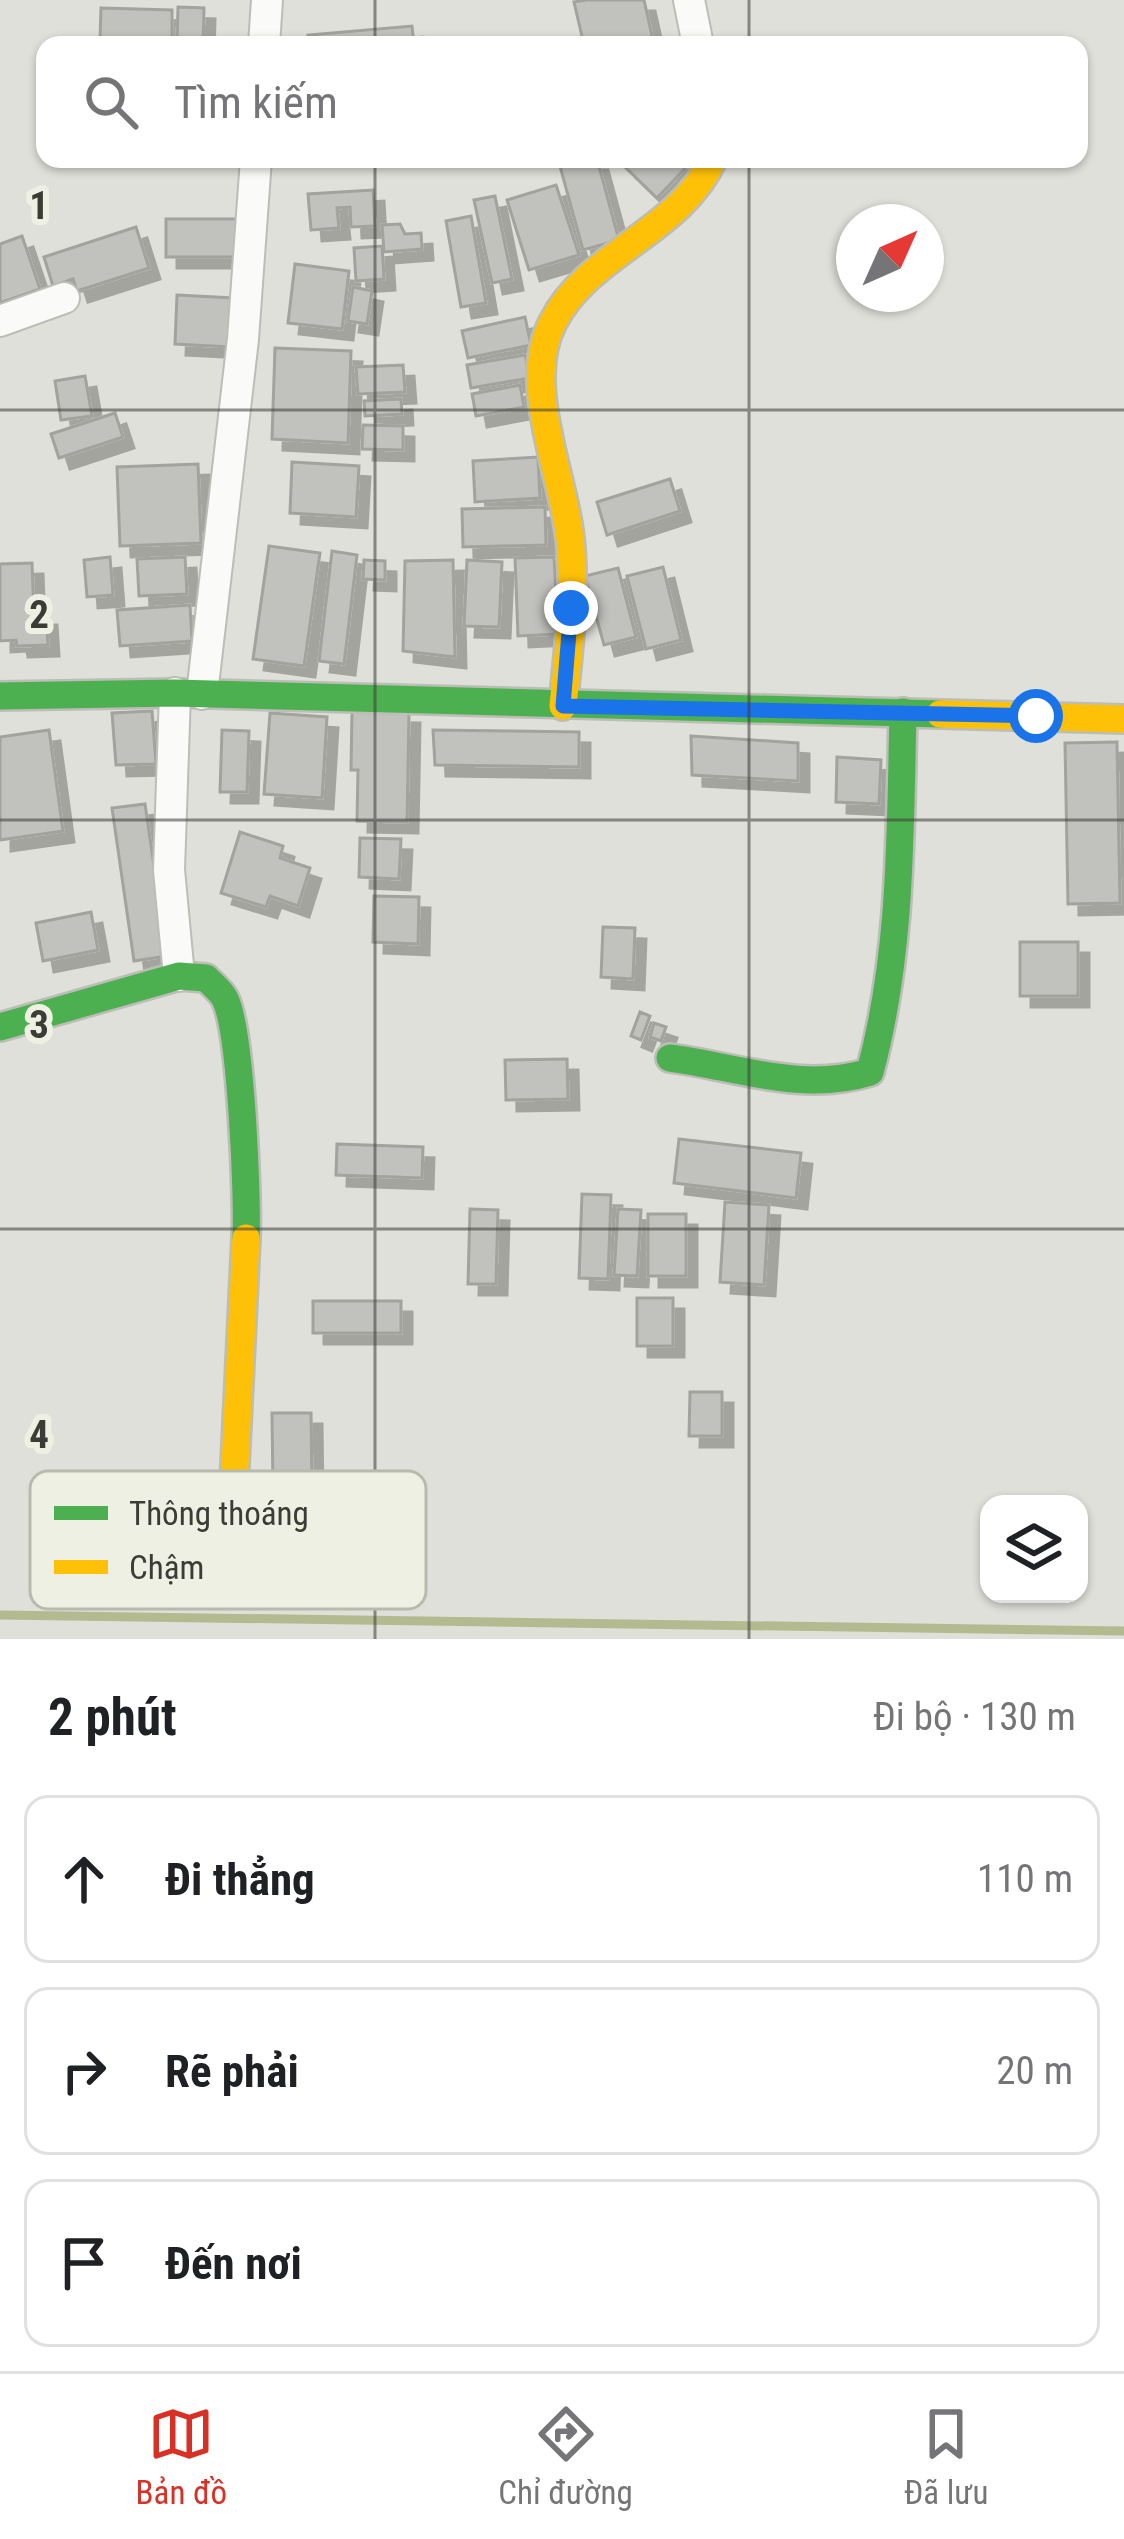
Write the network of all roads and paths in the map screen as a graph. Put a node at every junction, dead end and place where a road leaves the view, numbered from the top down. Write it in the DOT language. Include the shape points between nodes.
graph roads {
  1 [pos="267,0"];
  2 [pos="689,0"];
  3 [pos="265,36"];
  4 [pos="696,36"];
  5 [pos="255,168"];
  6 [pos="710,168"];
  7 [pos="64,298"];
  8 [pos="0,321"];
  9 [pos="189,693"];
  10 [pos="0,695"];
  11 [pos="563,706"];
  12 [pos="903,712"];
  13 [pos="1124,719"];
  14 [pos="179,976"];
  15 [pos="0,1027"];
  16 [pos="670,1058"];
  17 [pos="235,1471"];
  1 -- 3 [label="street"];
  2 -- 4 [label="street"];
  5 -- 9 [label="street" via="243,339"];
  6 -- 11 [label="street" via="703,186 559,309 542,355 570,534"];
  7 -- 8 [label="street"];
  9 -- 10 [label="street"];
  9 -- 11 [label="street"];
  9 -- 14 [label="street" via="169,870"];
  11 -- 12 [label="street"];
  12 -- 13 [label="street"];
  12 -- 16 [label="street" via="892,973 870,1072 845,1083 808,1081"];
  14 -- 15 [label="street"];
  14 -- 17 [label="street" via="206,978 226,1000 235,1051 247,1230"];
}
